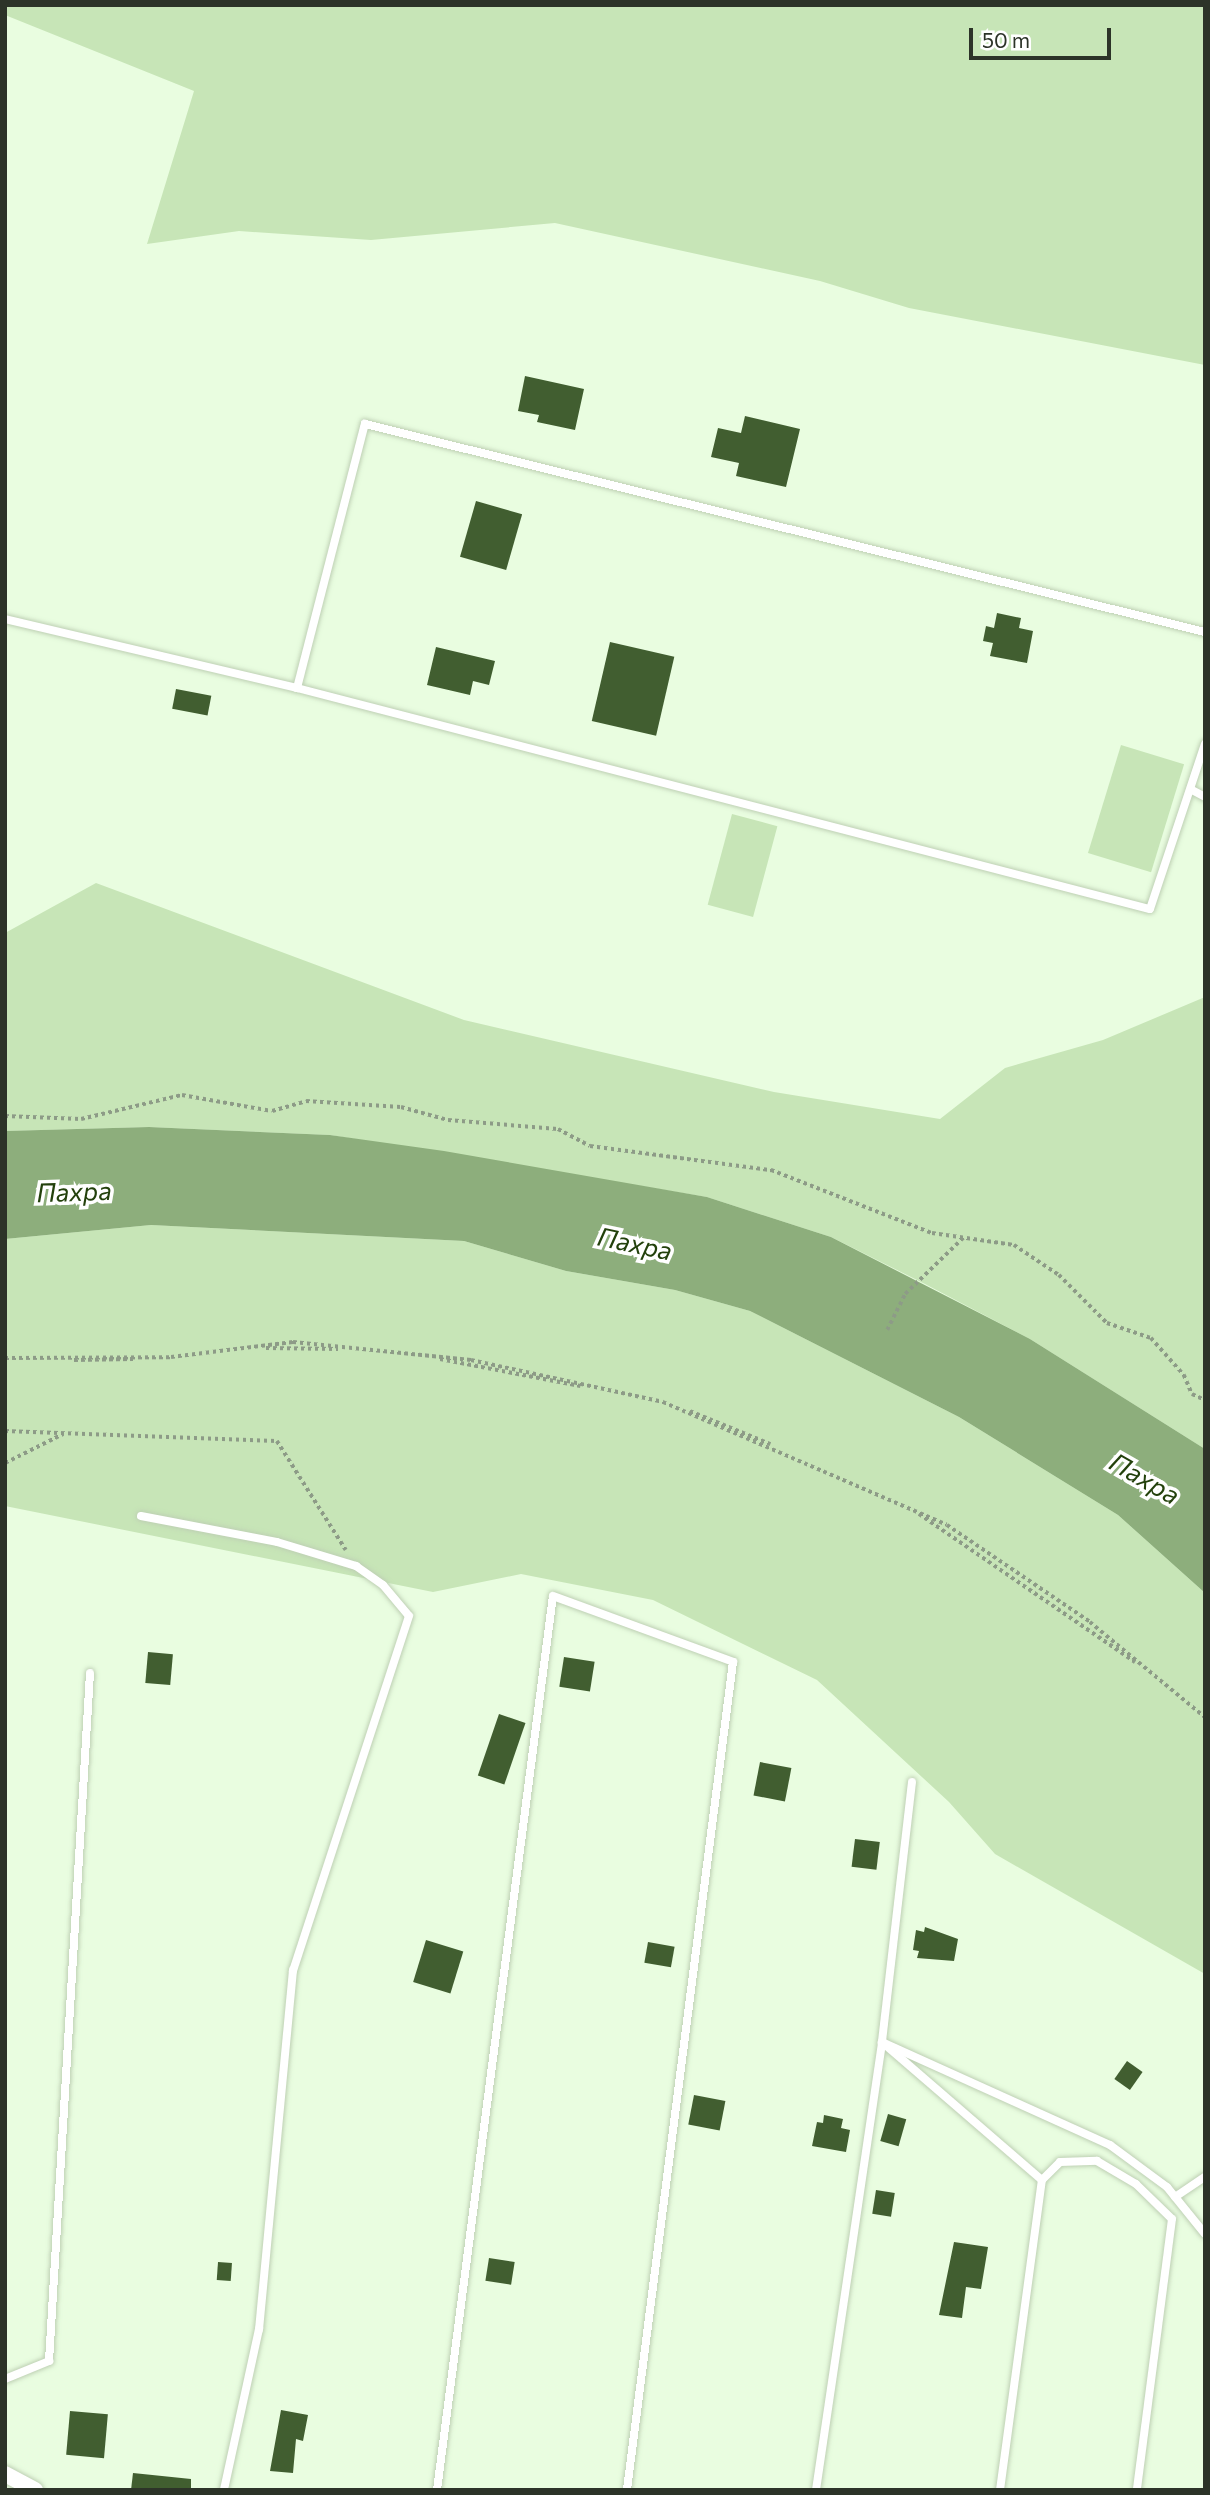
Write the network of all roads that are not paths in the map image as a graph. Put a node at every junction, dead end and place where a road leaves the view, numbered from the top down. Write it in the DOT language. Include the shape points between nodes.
graph roads {
  1 [pos="5,619"];
  2 [pos="1205,632"];
  3 [pos="297,688"];
  4 [pos="1205,744"];
  5 [pos="1192,790"];
  6 [pos="1205,797"];
  7 [pos="141,1516"];
  8 [pos="90,1673"];
  9 [pos="912,1782"];
  10 [pos="882,2042"];
  11 [pos="1205,2177"];
  12 [pos="1042,2180"];
  13 [pos="1175,2197"];
  14 [pos="1205,2234"];
  15 [pos="5,2379"];
  16 [pos="5,2474"];
  17 [pos="35,2490"];
  18 [pos="224,2490"];
  19 [pos="437,2490"];
  20 [pos="627,2490"];
  21 [pos="816,2490"];
  22 [pos="1000,2490"];
  23 [pos="1137,2490"];
  1 -- 3 [label="lane"];
  2 -- 3 [label="lane" via="365,424"];
  3 -- 5 [label="lane" via="1150,909"];
  4 -- 5 [label="lane"];
  5 -- 6 [label="lane"];
  7 -- 18 [label="lane" via="277,1542 356,1566 383,1586 409,1616 293,1970 258,2329"];
  8 -- 15 [label="lane" via="49,2361"];
  9 -- 10 [label="lane"];
  10 -- 12 [label="lane"];
  10 -- 13 [label="lane" via="1110,2145"];
  10 -- 21 [label="lane"];
  11 -- 13 [label="lane"];
  12 -- 22 [label="lane"];
  12 -- 23 [label="lane" via="1060,2162 1097,2161 1136,2184 1172,2220"];
  13 -- 14 [label="lane"];
  16 -- 17 [label="street"];
  19 -- 20 [label="lane" via="553,1596 733,1662"];
}
